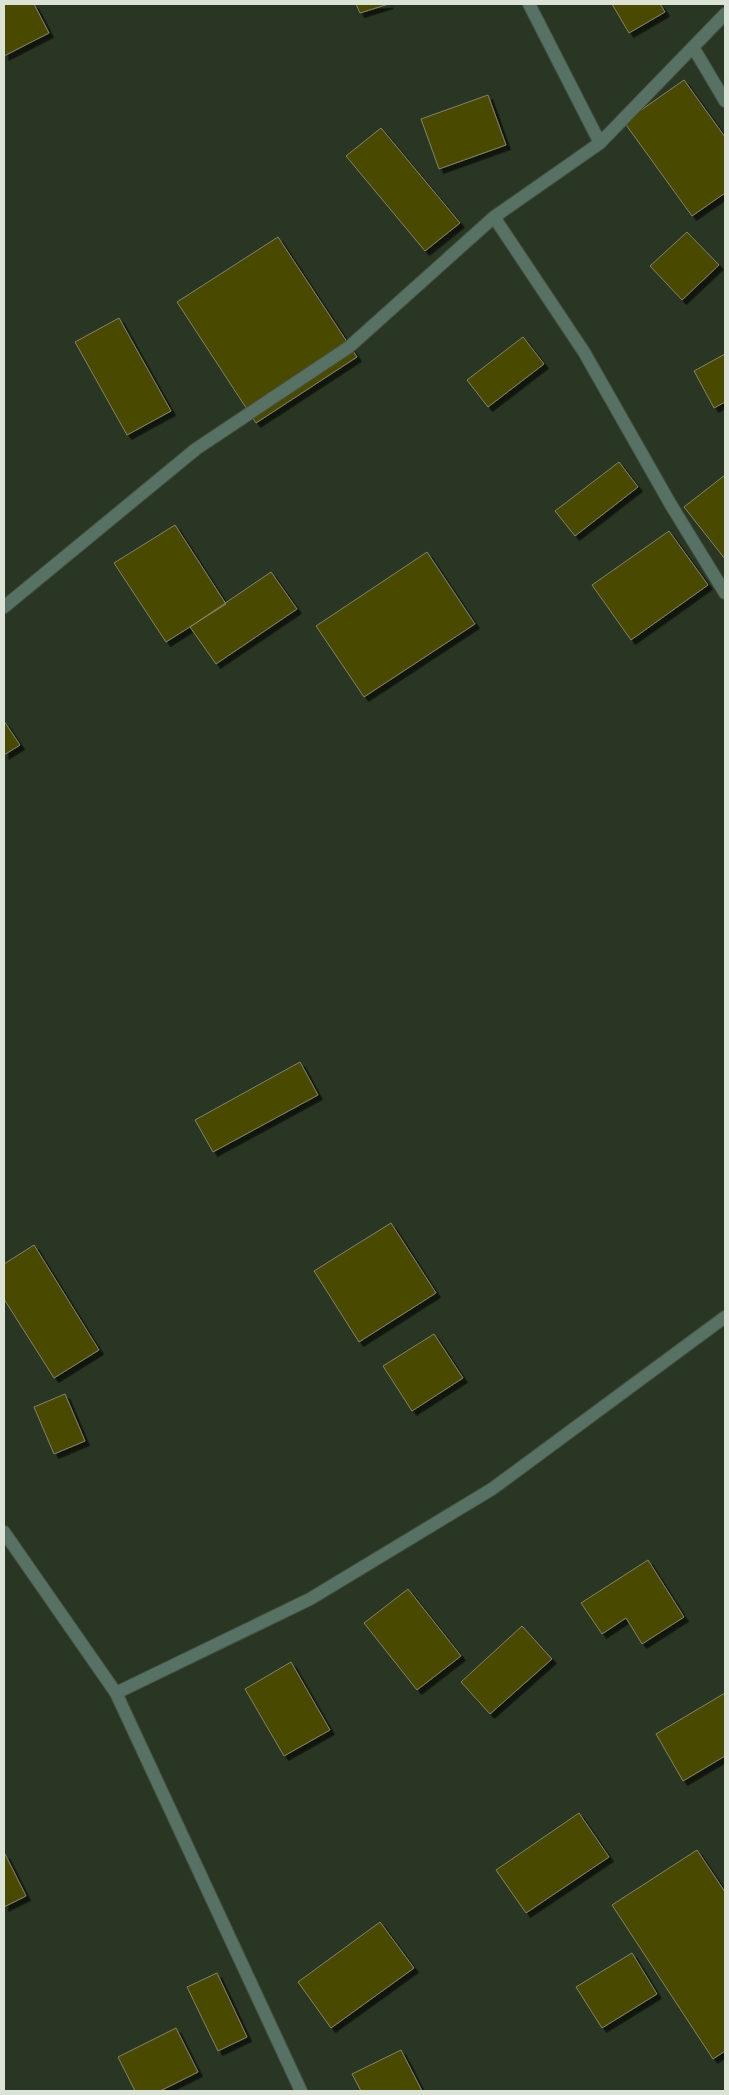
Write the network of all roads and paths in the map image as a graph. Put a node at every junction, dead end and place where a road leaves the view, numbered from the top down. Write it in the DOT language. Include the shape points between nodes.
graph roads {
  1 [pos="530,4"];
  2 [pos="725,14"];
  3 [pos="693,47"];
  4 [pos="725,101"];
  5 [pos="600,143"];
  6 [pos="494,217"];
  7 [pos="725,593"];
  8 [pos="4,606"];
  9 [pos="725,1317"];
  10 [pos="4,1532"];
  11 [pos="116,1692"];
  12 [pos="301,2091"];
  1 -- 5 [label="street"];
  2 -- 3 [label="street"];
  3 -- 4 [label="street"];
  3 -- 5 [label="street"];
  5 -- 6 [label="street"];
  6 -- 7 [label="street" via="584,352"];
  6 -- 8 [label="street" via="349,347 196,449"];
  9 -- 11 [label="street" via="492,1490 310,1599"];
  10 -- 11 [label="street"];
  11 -- 12 [label="street"];
}
